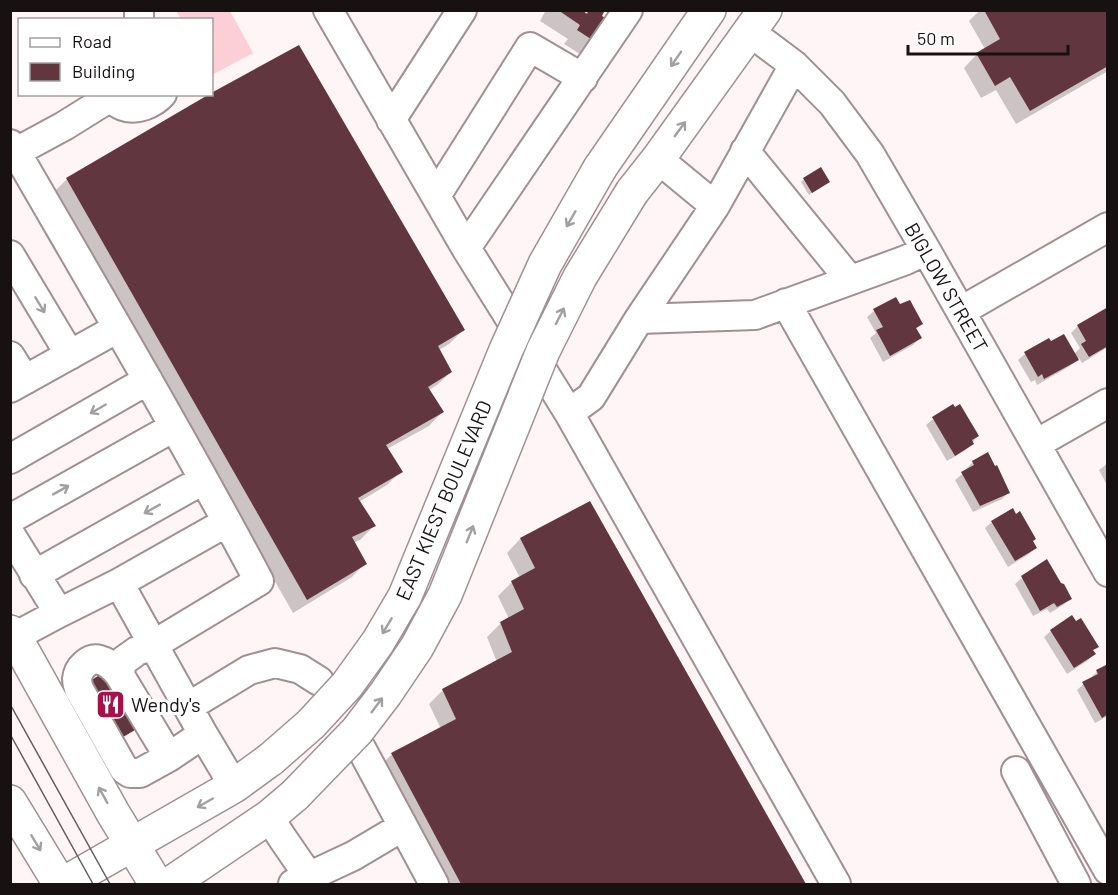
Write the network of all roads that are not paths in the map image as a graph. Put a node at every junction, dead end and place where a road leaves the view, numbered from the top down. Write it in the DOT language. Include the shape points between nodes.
graph roads {
  1 [pos="462,10"];
  2 [pos="628,10"];
  3 [pos="709,10"];
  4 [pos="720,10"];
  5 [pos="340,18"];
  6 [pos="757,21"];
  7 [pos="794,65"];
  8 [pos="583,78"];
  9 [pos="110,96"];
  10 [pos="161,96"];
  11 [pos="392,120"];
  12 [pos="12,150"];
  13 [pos="746,151"];
  14 [pos="658,159"];
  15 [pos="436,196"];
  16 [pos="715,206"];
  17 [pos="1107,227"];
  18 [pos="466,248"];
  19 [pos="926,250"];
  20 [pos="10,255"];
  21 [pos="850,280"];
  22 [pos="786,303"];
  23 [pos="961,311"];
  24 [pos="639,319"];
  25 [pos="118,328"];
  26 [pos="70,355"];
  27 [pos="10,356"];
  28 [pos="148,380"];
  29 [pos="18,384"];
  30 [pos="1107,403"];
  31 [pos="569,413"];
  32 [pos="174,427"];
  33 [pos="1036,444"];
  34 [pos="10,459"];
  35 [pos="203,480"];
  36 [pos="10,519"];
  37 [pos="227,522"];
  38 [pos="10,534"];
  39 [pos="1107,572"];
  40 [pos="34,575"];
  41 [pos="119,584"];
  42 [pos="59,613"];
  43 [pos="12,634"];
  44 [pos="153,645"];
  45 [pos="119,674"];
  46 [pos="319,681"];
  47 [pos="188,707"];
  48 [pos="203,734"];
  49 [pos="361,748"];
  50 [pos="169,757"];
  51 [pos="1016,771"];
  52 [pos="234,786"];
  53 [pos="10,802"];
  54 [pos="269,817"];
  55 [pos="402,827"];
  56 [pos="133,845"];
  57 [pos="1107,870"];
  58 [pos="305,882"];
  59 [pos="61,885"];
  60 [pos="156,885"];
  61 [pos="170,885"];
  62 [pos="434,885"];
  63 [pos="836,885"];
  64 [pos="1076,885"];
  1 -- 11 [label="street"];
  2 -- 8 [label="street"];
  3 -- 52 [label="main road, EAST KIEST BOULEVARD, one-way, bridge" via="600,168 540,274 405,596 378,642 347,685 311,724"];
  4 -- 6 [label="main road"];
  5 -- 11 [label="street"];
  6 -- 7 [label="street, BIGLOW STREET"];
  14 -- 6 [label="main road, EAST KIEST BOULEVARD, one-way"];
  7 -- 13 [label="street"];
  7 -- 19 [label="street, BIGLOW STREET" via="832,103 870,154"];
  8 -- 15 [label="street" via="530,46"];
  8 -- 18 [label="street"];
  9 -- 10 [label="street" via="126,107 147,105"];
  9 -- 12 [label="street" via="64,126"];
  11 -- 15 [label="street"];
  12 -- 25 [label="street"];
  13 -- 16 [label="street"];
  13 -- 21 [label="street"];
  14 -- 16 [label="street"];
  54 -- 14 [label="main road, EAST KIEST BOULEVARD, one-way, bridge" via="357,731 417,647 446,595 543,351 580,277 632,192"];
  15 -- 18 [label="street"];
  16 -- 24 [label="street"];
  17 -- 23 [label="street"];
  18 -- 31 [label="street"];
  19 -- 21 [label="street"];
  19 -- 23 [label="street, BIGLOW STREET"];
  20 -- 26 [label="street, one-way"];
  21 -- 22 [label="street"];
  22 -- 24 [label="street" via="755,315"];
  22 -- 57 [label="street"];
  23 -- 33 [label="street, BIGLOW STREET"];
  24 -- 31 [label="street" via="591,397"];
  25 -- 26 [label="street"];
  25 -- 28 [label="street"];
  26 -- 29 [label="street"];
  27 -- 29 [label="street"];
  28 -- 32 [label="street"];
  28 -- 34 [label="street, one-way"];
  30 -- 33 [label="street"];
  31 -- 63 [label="street"];
  32 -- 35 [label="street"];
  36 -- 32 [label="street, one-way"];
  33 -- 39 [label="street, BIGLOW STREET"];
  35 -- 37 [label="street"];
  35 -- 40 [label="street, one-way"];
  37 -- 41 [label="street"];
  37 -- 44 [label="street" via="259,581"];
  38 -- 40 [label="street"];
  40 -- 42 [label="street"];
  41 -- 42 [label="street"];
  41 -- 44 [label="street"];
  42 -- 43 [label="street"];
  56 -- 43 [label="main road, one-way"];
  44 -- 45 [label="street" via="123,661"];
  44 -- 47 [label="street"];
  45 -- 50 [label="street"];
  45 -- 50 [label="street" via="98,659 87,662 77,678 79,689 124,769 140,773"];
  46 -- 47 [label="street" via="300,669 275,663 249,670"];
  47 -- 48 [label="street"];
  48 -- 50 [label="street"];
  48 -- 52 [label="street"];
  49 -- 55 [label="street"];
  51 -- 64 [label="street"];
  52 -- 56 [label="main road, EAST KIEST BOULEVARD, one-way"];
  53 -- 59 [label="main road, one-way"];
  54 -- 58 [label="street"];
  54 -- 61 [label="main road, EAST KIEST BOULEVARD"];
  55 -- 58 [label="street"];
  55 -- 62 [label="street"];
  56 -- 59 [label="main road, EAST KIEST BOULEVARD"];
  56 -- 60 [label="main road"];
}
